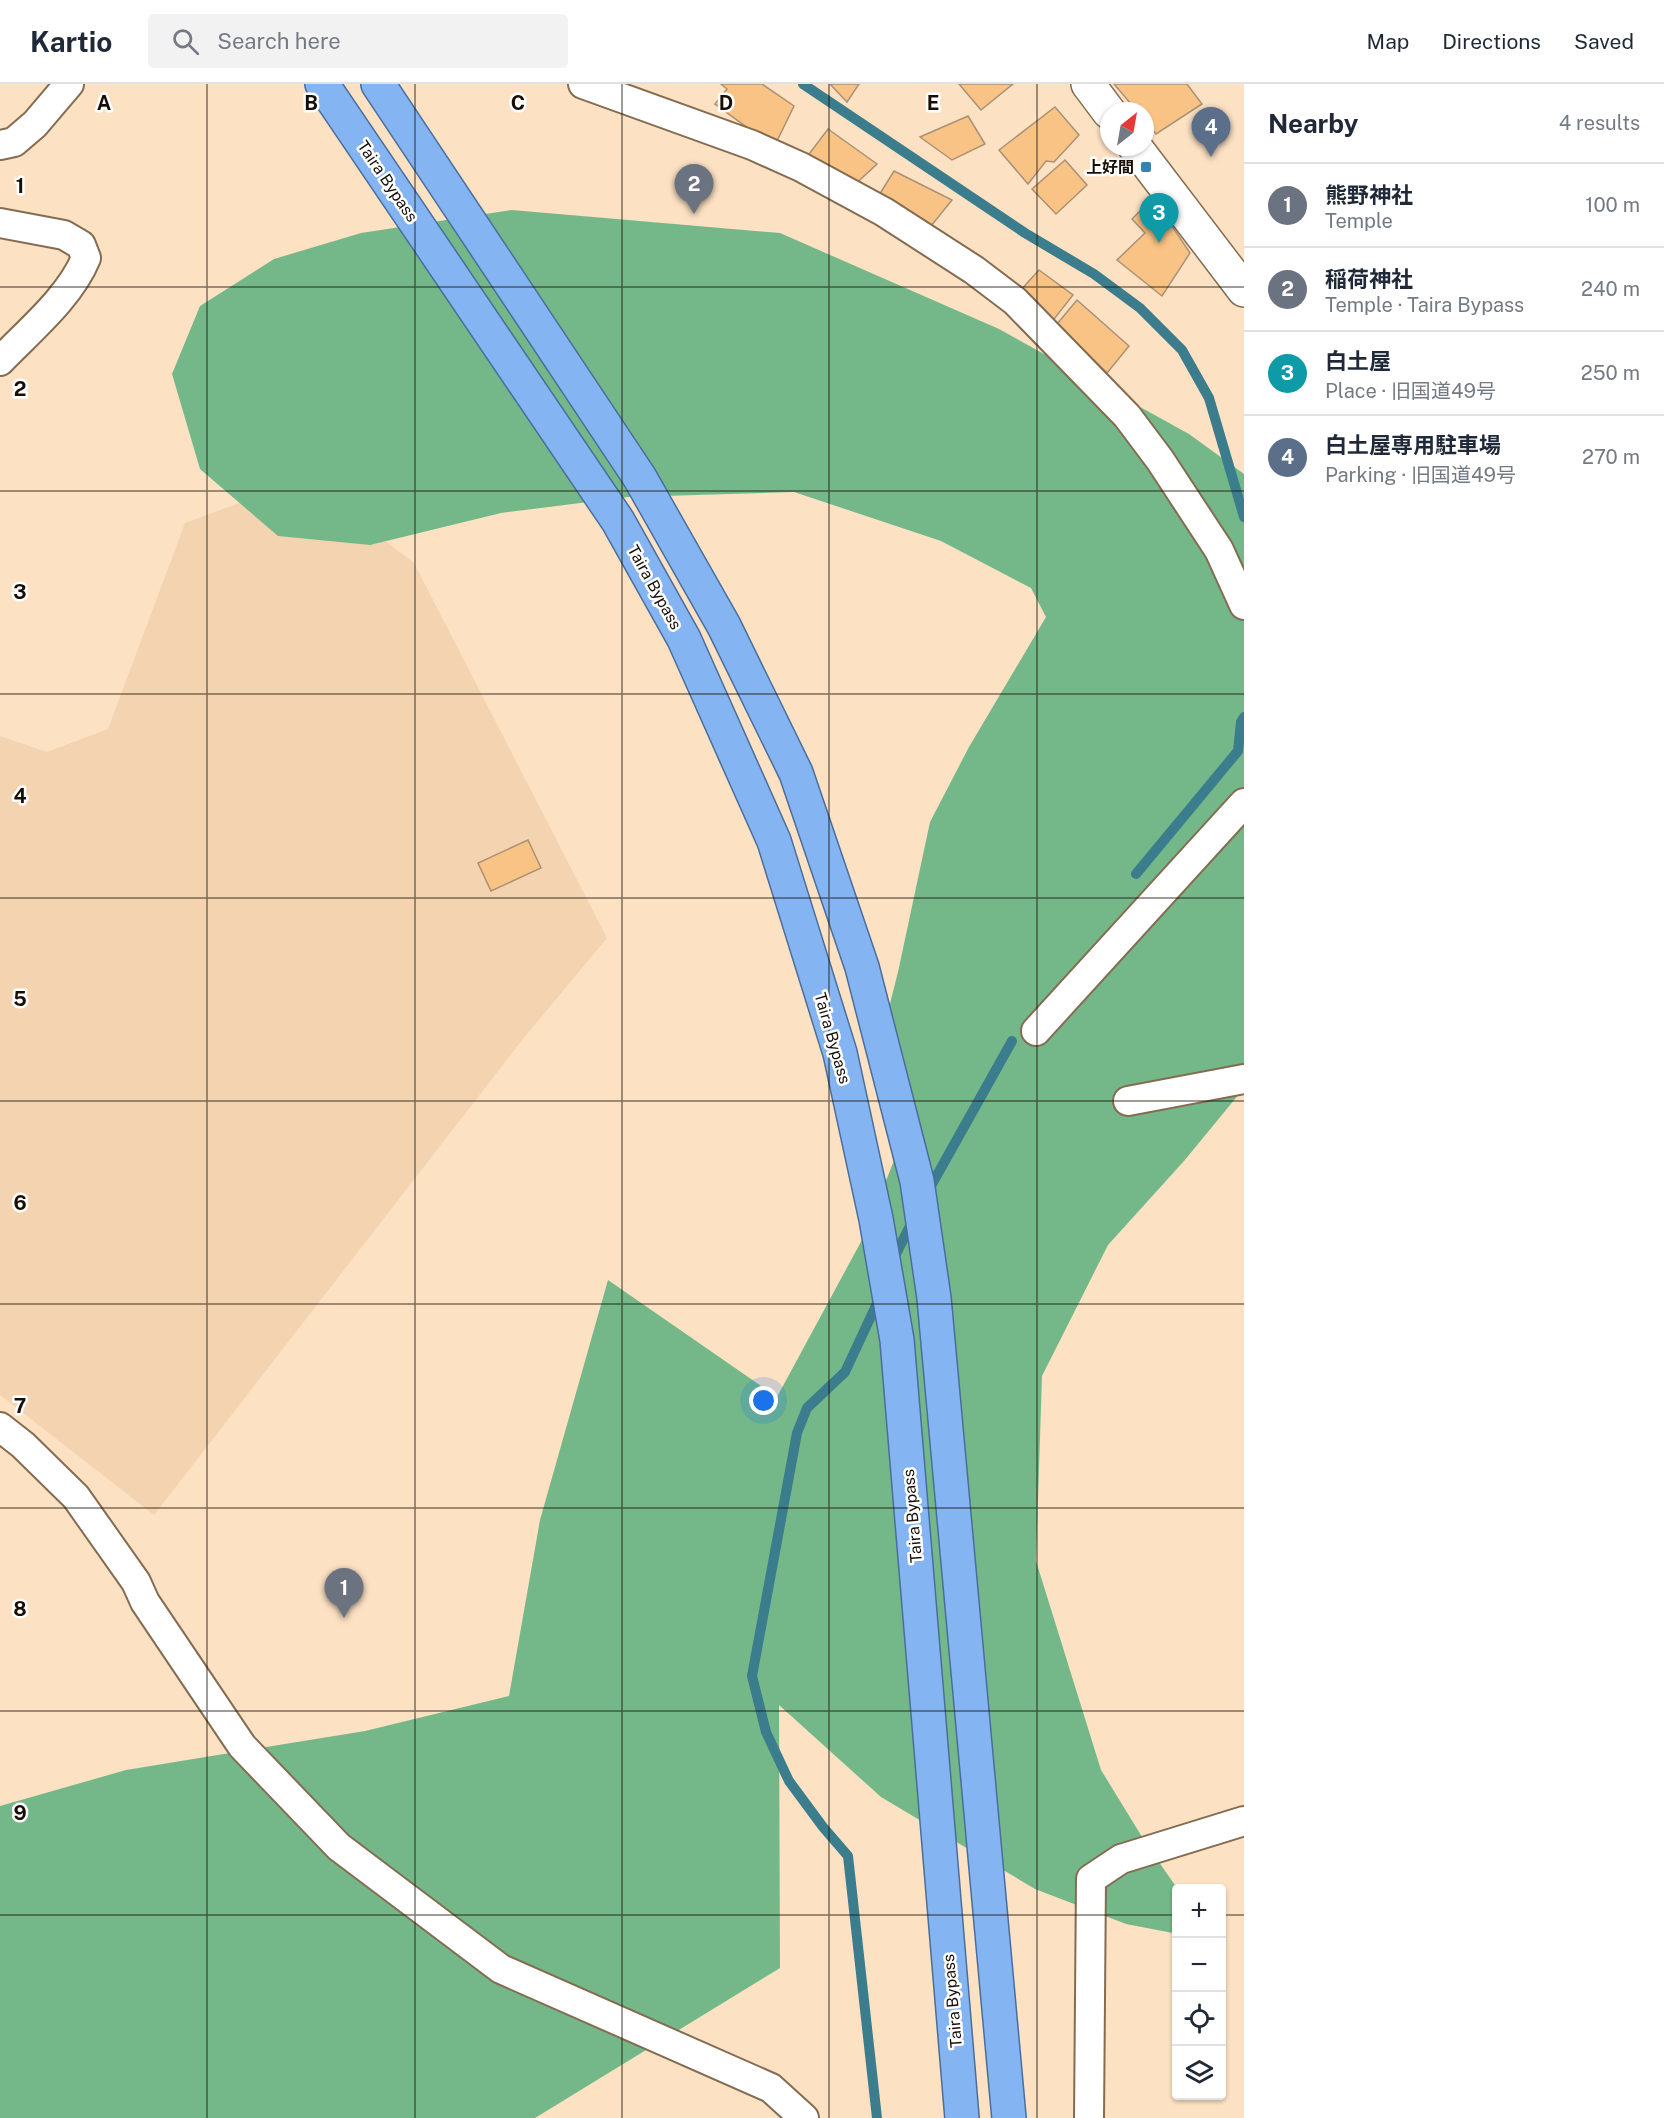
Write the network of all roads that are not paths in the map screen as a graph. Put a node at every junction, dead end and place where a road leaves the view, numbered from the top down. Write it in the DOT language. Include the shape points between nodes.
graph roads {
  1 [pos="69,84"];
  2 [pos="322,84"];
  3 [pos="378,84"];
  4 [pos="583,84"];
  5 [pos="1088,84"];
  6 [pos="1102,102"];
  7 [pos="0,145"];
  8 [pos="1143,156"];
  9 [pos="0,223"];
  10 [pos="1244,290"];
  11 [pos="0,361"];
  12 [pos="1244,605"];
  13 [pos="1244,803"];
  14 [pos="1036,1031"];
  15 [pos="1244,1079"];
  16 [pos="1128,1101"];
  17 [pos="0,1427"];
  18 [pos="1244,1821"];
  19 [pos="804,2118"];
  20 [pos="962,2118"];
  21 [pos="1009,2118"];
  22 [pos="1089,2118"];
  1 -- 7 [label="street" via="35,124 14,142"];
  2 -- 20 [label="highway, Taira Bypass" via="618,521 684,639 774,841 840,1053 893,1318"];
  3 -- 21 [label="highway" via="640,478 724,626 796,773 862,967 917,1181 935,1310"];
  4 -- 12 [label="street" via="752,145 801,167 884,212 975,270 1015,301 1127,416 1219,550"];
  5 -- 6 [label="street"];
  8 -- 10 [label="street"];
  9 -- 11 [label="street" via="64,235 81,245 86,258 69,288"];
  13 -- 14 [label="street"];
  15 -- 16 [label="street"];
  17 -- 19 [label="street" via="76,1497 242,1746 339,1847 501,1969 771,2088"];
  18 -- 22 [label="street" via="1121,1858 1091,1878"];
}
